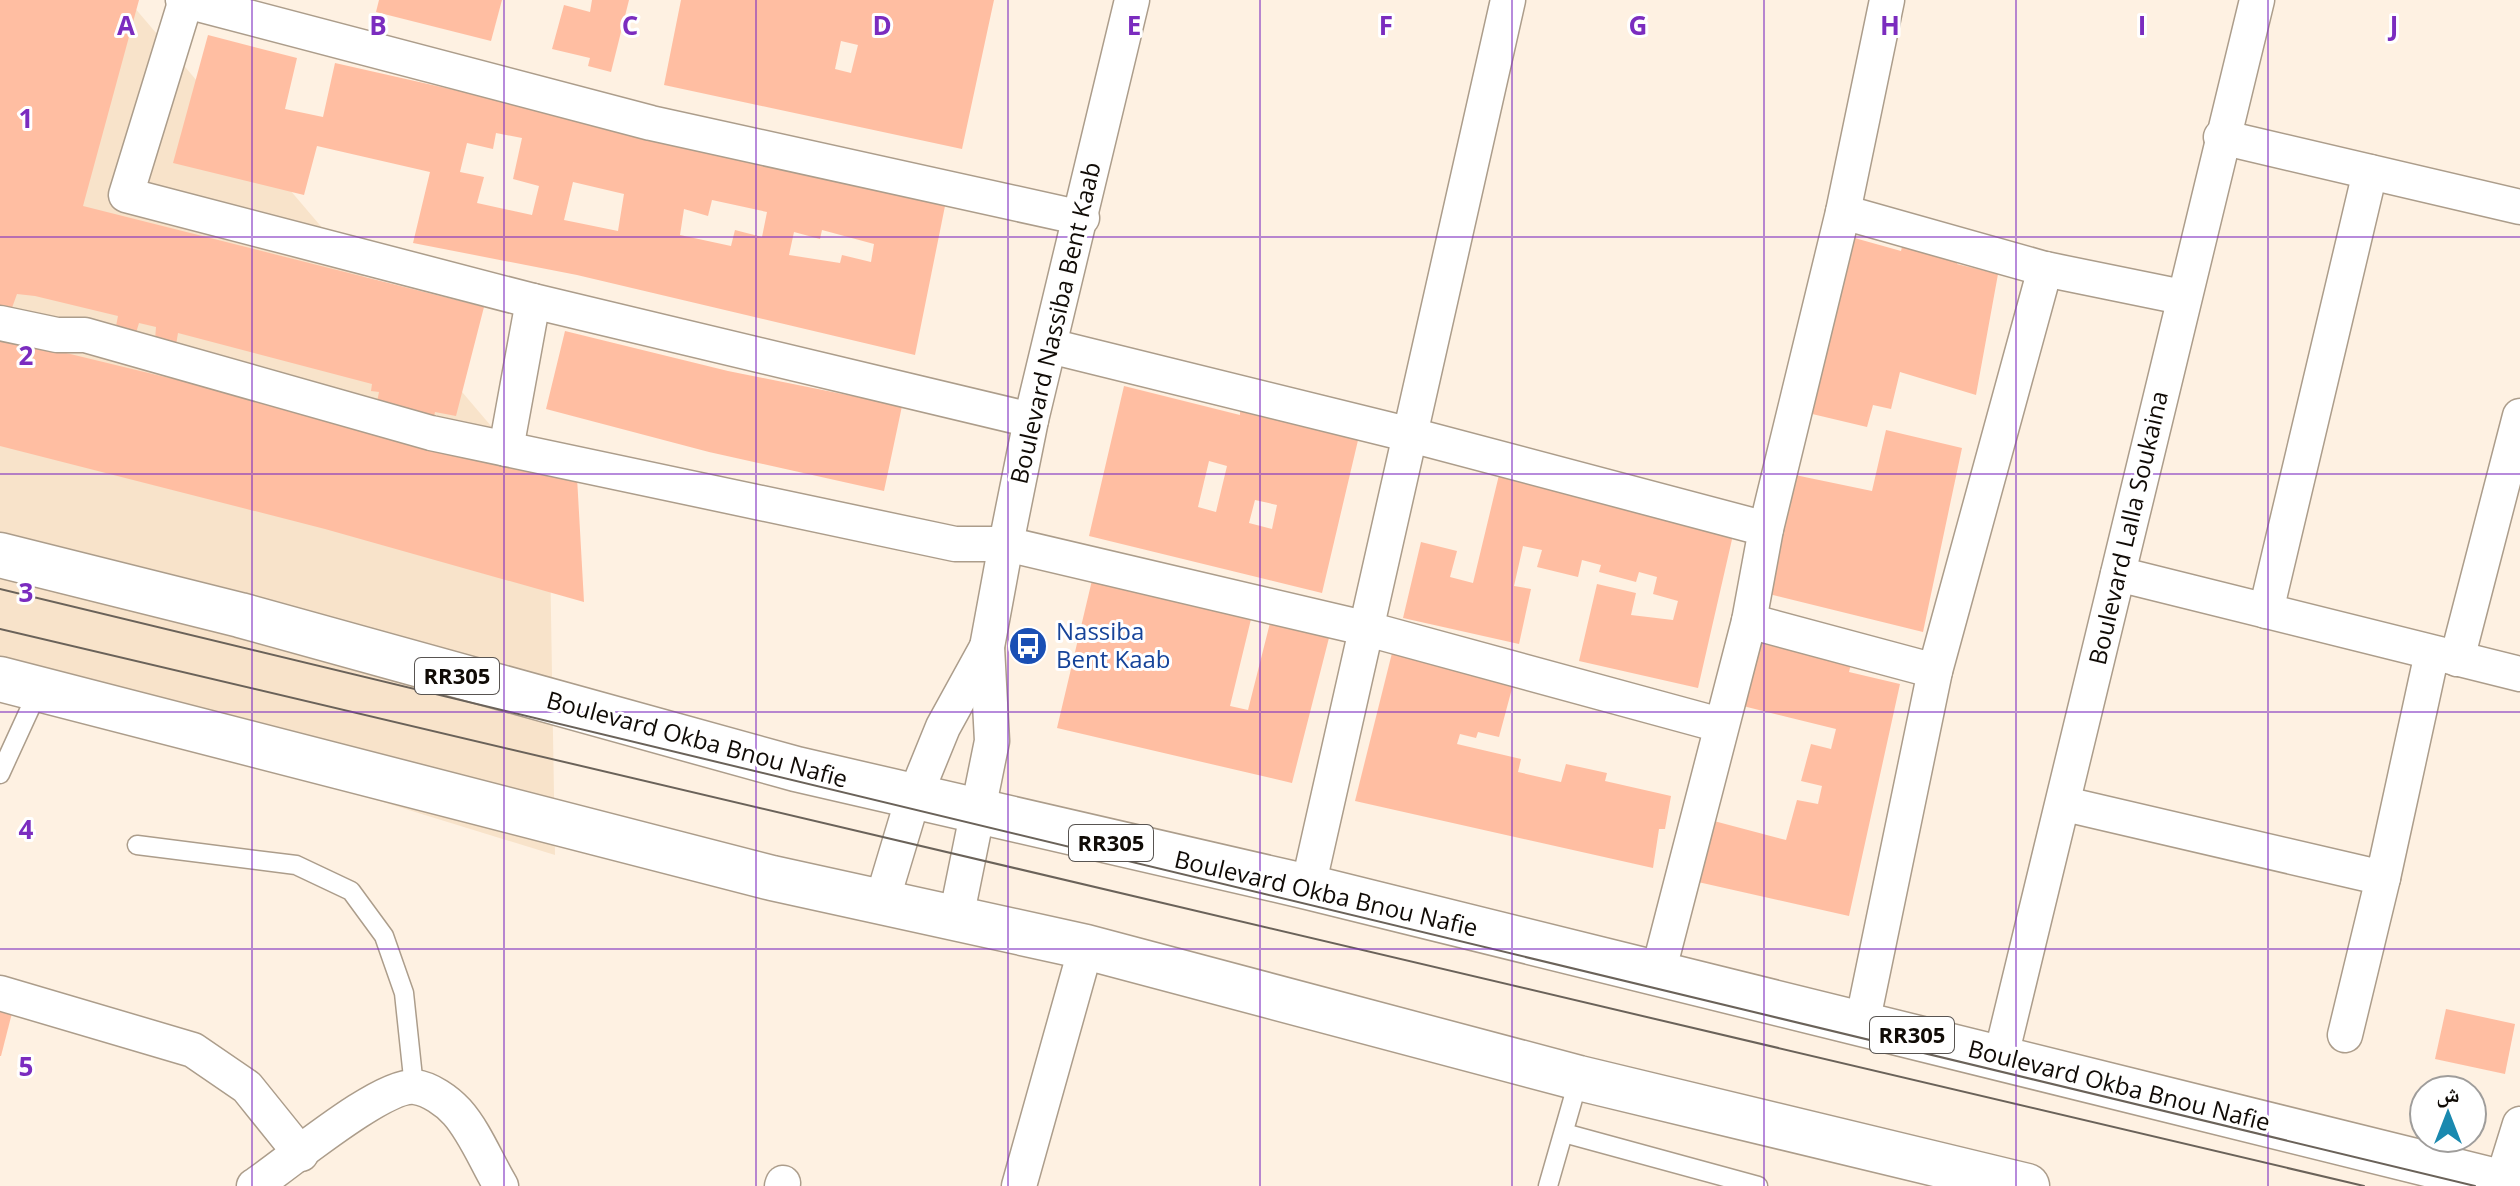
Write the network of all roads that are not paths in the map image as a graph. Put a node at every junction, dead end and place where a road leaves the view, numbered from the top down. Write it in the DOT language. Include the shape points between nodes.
graph roads {
  1 [pos="1132,0"];
  2 [pos="1508,0"];
  3 [pos="1887,0"];
  4 [pos="2257,0"];
  5 [pos="184,1"];
  6 [pos="2221,137"];
  7 [pos="2370,172"];
  8 [pos="2520,207"];
  9 [pos="1843,212"];
  10 [pos="1082,218"];
  11 [pos="2045,269"];
  12 [pos="2182,297"];
  13 [pos="533,301"];
  14 [pos="0,323"];
  15 [pos="1050,346"];
  16 [pos="1031,420"];
  17 [pos="2518,431"];
  18 [pos="1411,435"];
  19 [pos="506,449"];
  20 [pos="1766,529"];
  21 [pos="1006,544"];
  22 [pos="0,555"];
  23 [pos="2118,574"];
  24 [pos="2266,611"];
  25 [pos="1749,621"];
  26 [pos="1364,628"];
  27 [pos="987,647"];
  28 [pos="2445,656"];
  29 [pos="1935,671"];
  30 [pos="2520,674"];
  31 [pos="20,683"];
  32 [pos="1720,725"];
  33 [pos="0,774"];
  34 [pos="915,795"];
  35 [pos="2065,804"];
  36 [pos="978,810"];
  37 [pos="137,845"];
  38 [pos="2383,878"];
  39 [pos="1308,887"];
  40 [pos="882,901"];
  41 [pos="956,918"];
  42 [pos="1086,947"];
  43 [pos="1658,973"];
  44 [pos="0,993"];
  45 [pos="1862,1024"];
  46 [pos="2345,1035"];
  47 [pos="2001,1056"];
  48 [pos="1579,1078"];
  49 [pos="414,1087"];
  50 [pos="2520,1124"];
  51 [pos="1564,1133"];
  52 [pos="301,1154"];
  53 [pos="2509,1184"];
  54 [pos="254,1186"];
  55 [pos="501,1186"];
  56 [pos="1019,1186"];
  57 [pos="1548,1186"];
  58 [pos="1758,1186"];
  59 [pos="2027,1186"];
  1 -- 10 [label="street, Boulevard Nassiba Bent Kaab"];
  2 -- 18 [label="street"];
  3 -- 9 [label="street"];
  4 -- 6 [label="street, Boulevard Lalla Soukaina"];
  5 -- 10 [label="street" via="651,123"];
  5 -- 13 [label="street" via="126,195"];
  6 -- 7 [label="street"];
  6 -- 12 [label="street, Boulevard Lalla Soukaina"];
  7 -- 8 [label="street"];
  7 -- 24 [label="street"];
  9 -- 11 [label="street"];
  9 -- 20 [label="street"];
  10 -- 15 [label="street, Boulevard Nassiba Bent Kaab"];
  11 -- 12 [label="street"];
  11 -- 29 [label="street"];
  12 -- 23 [label="street, Boulevard Lalla Soukaina"];
  13 -- 16 [label="street"];
  13 -- 19 [label="street"];
  14 -- 19 [label="street" via="85,335 416,429"];
  15 -- 16 [label="street, Boulevard Nassiba Bent Kaab"];
  15 -- 18 [label="street"];
  16 -- 21 [label="street, Boulevard Nassiba Bent Kaab"];
  17 -- 28 [label="street"];
  18 -- 20 [label="street"];
  18 -- 26 [label="street"];
  19 -- 21 [label="street" via="955,544"];
  20 -- 25 [label="street"];
  21 -- 26 [label="street"];
  21 -- 27 [label="street, Boulevard Nassiba Bent Kaab"];
  22 -- 34 [label="main road, Boulevard Okba Bnou Nafie / RR305" via="240,615 796,769"];
  23 -- 24 [label="street"];
  23 -- 35 [label="street, Boulevard Lalla Soukaina"];
  24 -- 28 [label="street"];
  25 -- 29 [label="street"];
  25 -- 32 [label="street"];
  26 -- 32 [label="street"];
  26 -- 39 [label="street"];
  27 -- 34 [label="street, Boulevard Nassiba Bent Kaab" via="943,727"];
  27 -- 36 [label="street, Boulevard Nassiba Bent Kaab" via="992,741"];
  28 -- 30 [label="street"];
  28 -- 38 [label="street"];
  29 -- 45 [label="street"];
  31 -- 33 [label="lane"];
  31 -- 40 [label="main road" via="772,878"];
  32 -- 43 [label="street"];
  34 -- 36 [label="main road, Boulevard Okba Bnou Nafie / RR305"];
  34 -- 40 [label="street, Boulevard Nassiba Bent Kaab"];
  35 -- 38 [label="street"];
  35 -- 47 [label="street, Boulevard Lalla Soukaina"];
  36 -- 39 [label="main road, Boulevard Okba Bnou Nafie / RR305"];
  36 -- 41 [label="street, Boulevard Nassiba Bent Kaab"];
  37 -- 49 [label="lane" via="296,865 351,891 384,936 404,993"];
  38 -- 46 [label="street"];
  39 -- 43 [label="main road, Boulevard Okba Bnou Nafie / RR305"];
  40 -- 41 [label="main road"];
  41 -- 42 [label="main road"];
  42 -- 48 [label="main road"];
  42 -- 56 [label="street"];
  43 -- 45 [label="main road, Boulevard Okba Bnou Nafie / RR305"];
  44 -- 52 [label="street" via="193,1050 247,1087"];
  45 -- 47 [label="main road, Boulevard Okba Bnou Nafie / RR305"];
  47 -- 53 [label="main road, Boulevard Okba Bnou Nafie / RR305"];
  48 -- 51 [label="lane"];
  48 -- 59 [label="main road"];
  49 -- 52 [label="street" via="392,1090 367,1104"];
  49 -- 55 [label="street" via="434,1093 458,1113"];
  50 -- 53 [label="street"];
  51 -- 57 [label="lane"];
  51 -- 58 [label="lane"];
  52 -- 54 [label="street"];
}
